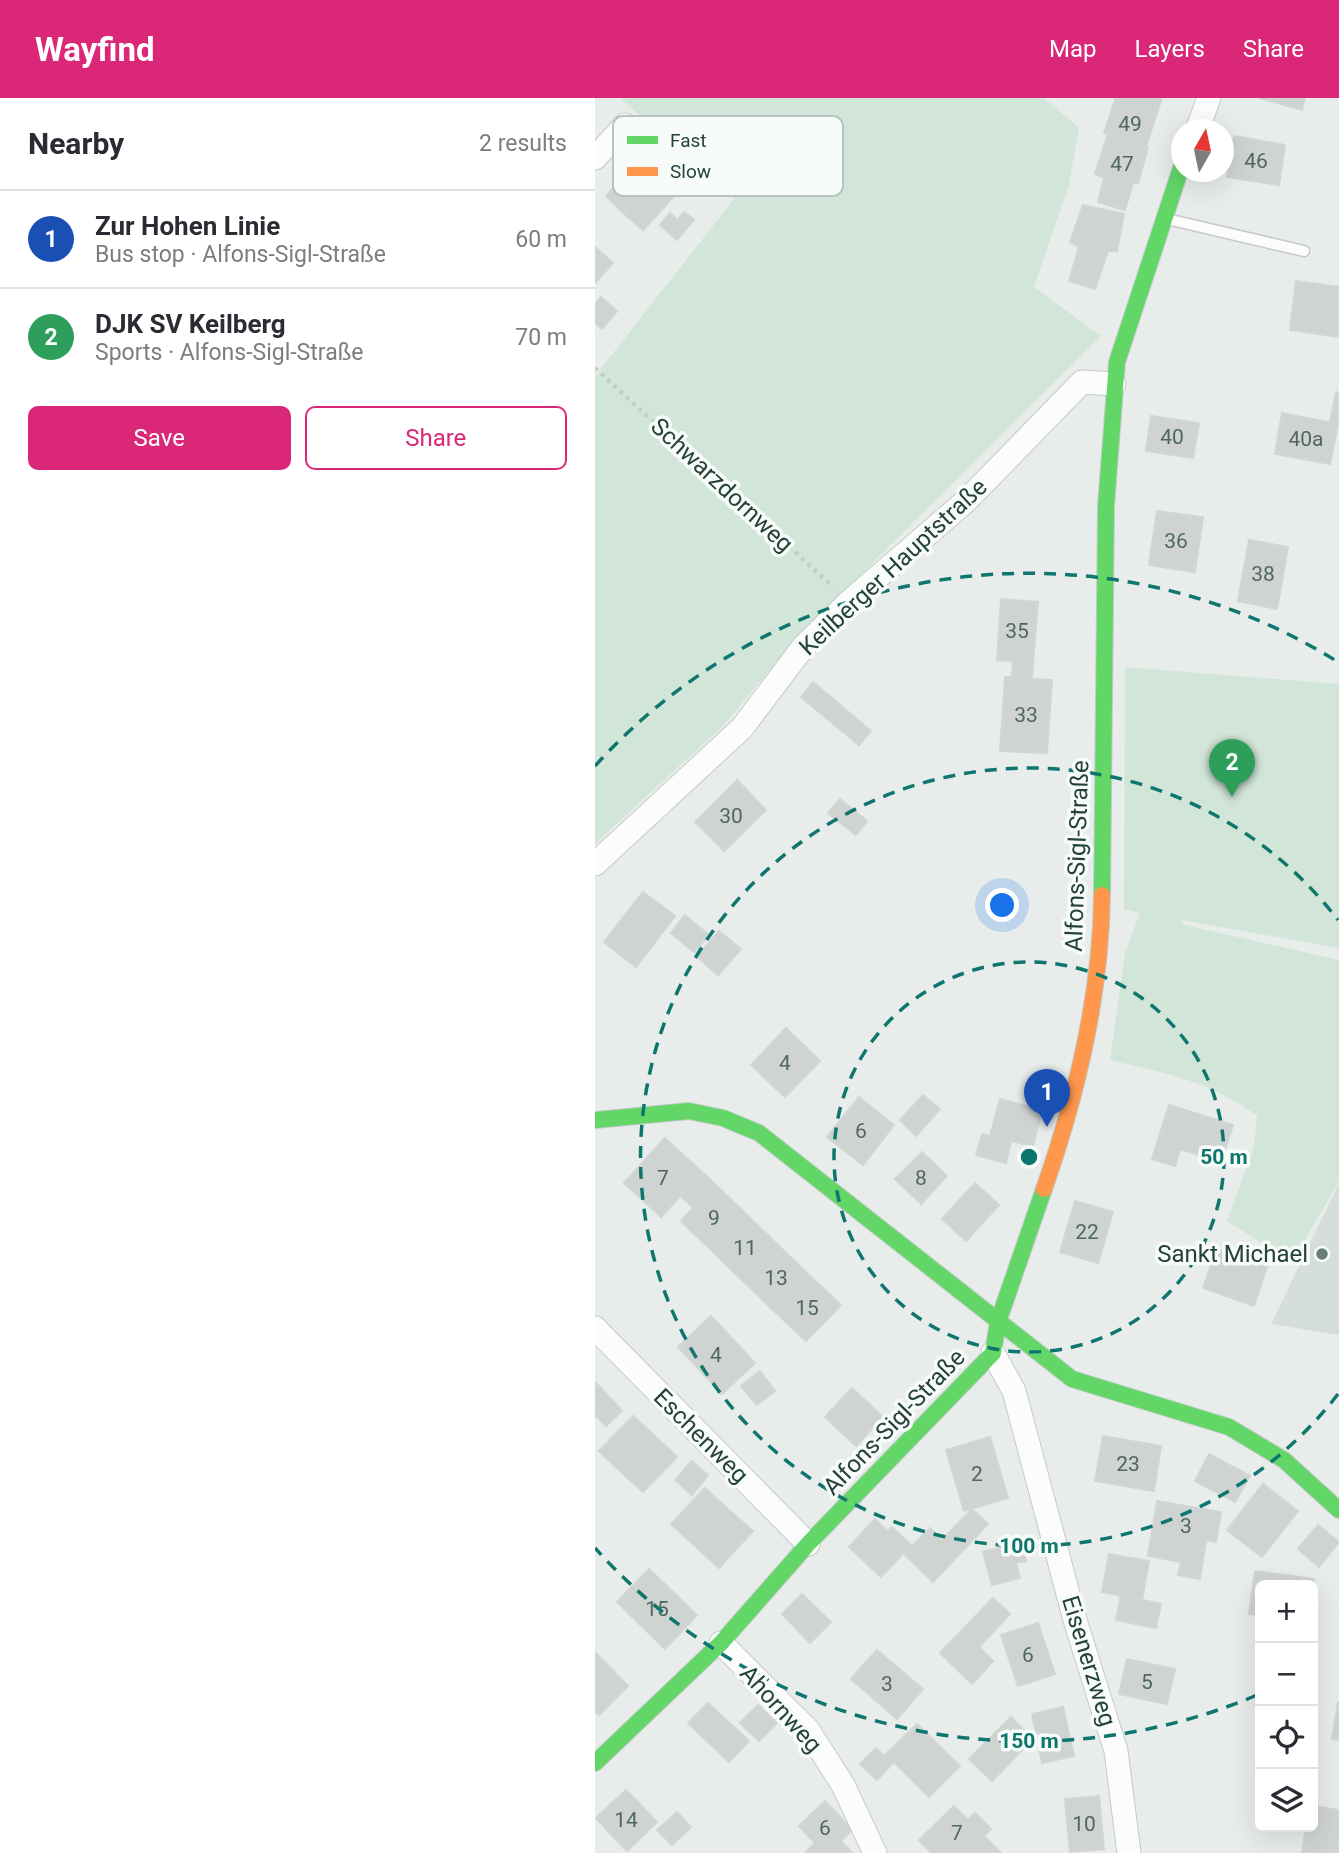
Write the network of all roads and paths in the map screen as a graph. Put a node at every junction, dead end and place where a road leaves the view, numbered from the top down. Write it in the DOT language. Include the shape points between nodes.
graph roads {
  1 [pos="1209,98"];
  2 [pos="1201,119"];
  3 [pos="613,138"];
  4 [pos="595,158"];
  5 [pos="1176,182"];
  6 [pos="1164,218"];
  7 [pos="1304,251"];
  8 [pos="595,368"];
  9 [pos="1115,373"];
  10 [pos="849,602"];
  11 [pos="595,864"];
  12 [pos="595,1120"];
  13 [pos="998,1322"];
  14 [pos="595,1328"];
  15 [pos="993,1353"];
  16 [pos="1339,1510"];
  17 [pos="808,1544"];
  18 [pos="721,1643"];
  19 [pos="595,1763"];
  20 [pos="876,1853"];
  21 [pos="1129,1853"];
  1 -- 2 [label="street"];
  3 -- 4 [label="street"];
  5 -- 6 [label="street"];
  6 -- 7 [label="lane"];
  6 -- 9 [label="street"];
  8 -- 10 [label="path, Schwarzdornweg"];
  9 -- 10 [label="street, Keilberger Hauptstraße" via="1082,382 967,500"];
  9 -- 13 [label="street, Alfons-Sigl-Straße" via="1106,506 1100,929 1084,1056 1067,1124"];
  10 -- 11 [label="street, Keilberger Hauptstraße" via="804,646 742,728"];
  12 -- 13 [label="street" via="689,1111 723,1118 759,1133"];
  13 -- 15 [label="street, Alfons-Sigl-Straße"];
  13 -- 16 [label="street" via="1072,1379 1229,1427 1284,1460"];
  14 -- 17 [label="street, Eschenweg"];
  15 -- 17 [label="street, Alfons-Sigl-Straße"];
  15 -- 21 [label="street, Eisenerzweg" via="1014,1391 1075,1620 1116,1751"];
  17 -- 18 [label="street, Alfons-Sigl-Straße"];
  18 -- 19 [label="street, Alfons-Sigl-Straße"];
  18 -- 20 [label="street, Ahornweg" via="807,1730 843,1785"];
}
